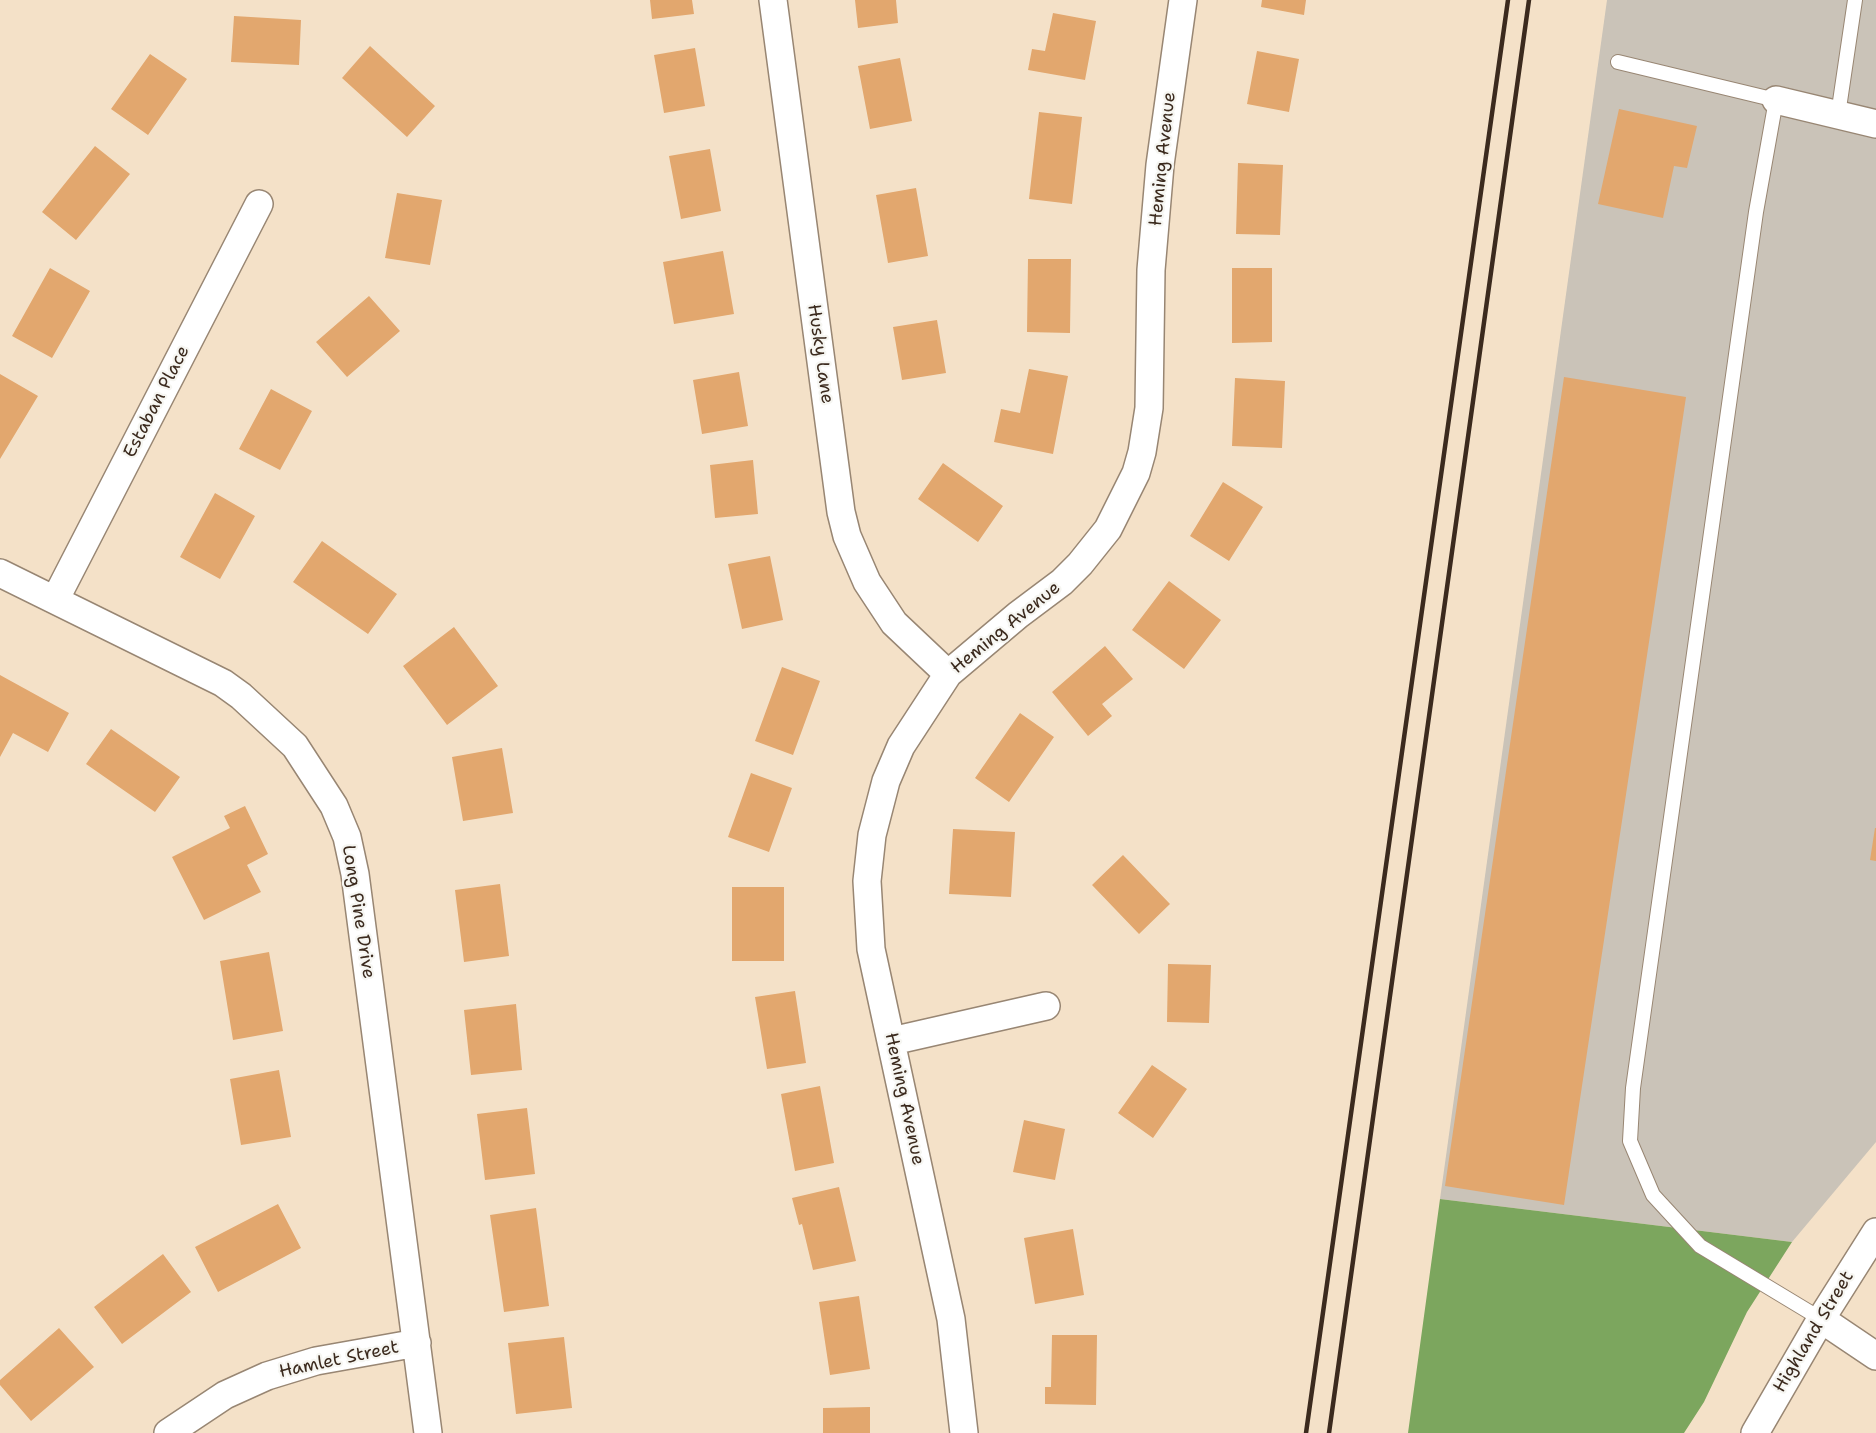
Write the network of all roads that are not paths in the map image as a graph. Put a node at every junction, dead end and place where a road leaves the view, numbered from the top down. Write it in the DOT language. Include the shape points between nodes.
graph roads {
  1 [pos="772,0"];
  2 [pos="1183,0"];
  3 [pos="1855,0"];
  4 [pos="1618,62"];
  5 [pos="1776,100"];
  6 [pos="1838,115"];
  7 [pos="1876,124"];
  8 [pos="259,204"];
  9 [pos="0,573"];
  10 [pos="55,600"];
  11 [pos="948,674"];
  12 [pos="1046,1006"];
  13 [pos="892,1041"];
  14 [pos="1876,1232"];
  15 [pos="1821,1319"];
  16 [pos="417,1343"];
  17 [pos="1876,1356"];
  18 [pos="168,1433"];
  19 [pos="428,1433"];
  20 [pos="964,1433"];
  21 [pos="1755,1433"];
  1 -- 11 [label="street, Husky Lane" via="847,536 867,582 894,623"];
  2 -- 11 [label="street, Heming Avenue" via="1160,165 1151,270 1149,408 1136,473 1108,529 1080,564"];
  3 -- 6 [label="lane"];
  4 -- 5 [label="lane"];
  5 -- 6 [label="street"];
  5 -- 15 [label="lane" via="1756,212 1641,1029 1630,1141 1653,1195 1700,1246"];
  6 -- 7 [label="street"];
  8 -- 10 [label="street, Estaban Place"];
  9 -- 10 [label="street, Long Pine Drive"];
  10 -- 16 [label="street, Long Pine Drive" via="223,683 241,696 295,746 334,806 355,874"];
  11 -- 13 [label="street, Heming Avenue" via="901,746 886,781 872,835 868,927"];
  12 -- 13 [label="street"];
  13 -- 20 [label="street, Heming Avenue" via="951,1319"];
  14 -- 15 [label="street, Highland Street"];
  15 -- 17 [label="street"];
  15 -- 21 [label="street, Highland Street"];
  16 -- 18 [label="street, Hamlet Street" via="316,1361 267,1376 225,1395"];
  16 -- 19 [label="street, Long Pine Drive"];
}
